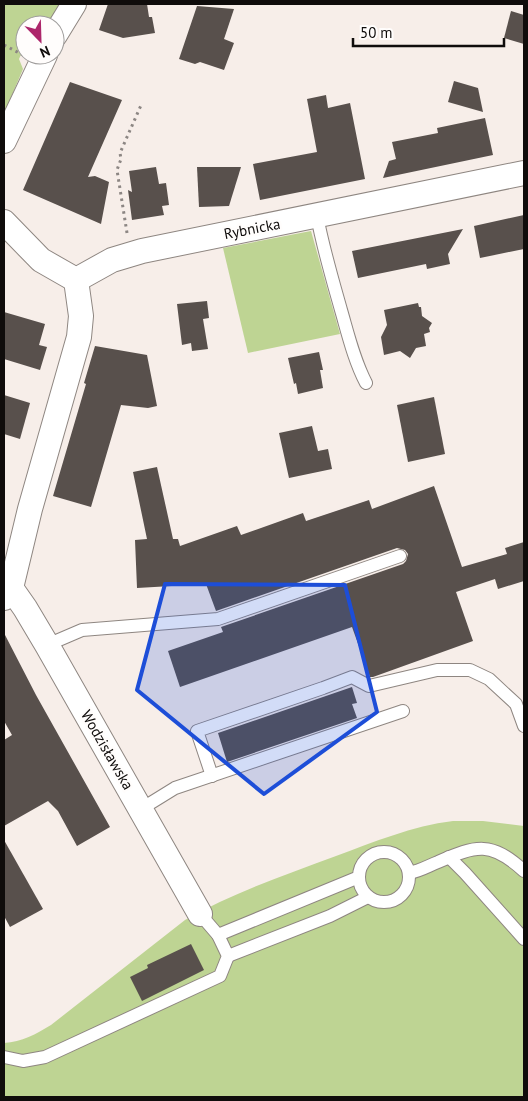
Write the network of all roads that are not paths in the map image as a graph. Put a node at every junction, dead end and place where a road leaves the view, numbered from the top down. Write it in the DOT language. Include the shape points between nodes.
graph roads {
  1 [pos="74,4"];
  2 [pos="65,19"];
  3 [pos="40,65"];
  4 [pos="4,141"];
  5 [pos="524,173"];
  6 [pos="317,216"];
  7 [pos="4,222"];
  8 [pos="76,280"];
  9 [pos="366,383"];
  10 [pos="400,556"];
  11 [pos="7,593"];
  12 [pos="47,645"];
  13 [pos="403,711"];
  14 [pos="524,726"];
  15 [pos="212,776"];
  16 [pos="141,809"];
  17 [pos="449,857"];
  18 [pos="524,871"];
  19 [pos="409,874"];
  20 [pos="359,876"];
  21 [pos="368,897"];
  22 [pos="200,914"];
  23 [pos="218,935"];
  24 [pos="524,939"];
  25 [pos="228,956"];
  26 [pos="4,1058"];
  1 -- 2 [label="street"];
  3 -- 4 [label="street"];
  5 -- 6 [label="street, Rybnicka"];
  6 -- 8 [label="street, Rybnicka" via="126,254"];
  6 -- 9 [label="lane" via="358,368"];
  7 -- 8 [label="street" via="41,260"];
  8 -- 11 [label="street, Wodzisławska" via="82,316 79,337"];
  10 -- 12 [label="lane" via="218,619 82,630"];
  11 -- 12 [label="street, Wodzisławska" via="25,608"];
  12 -- 16 [label="street, Wodzisławska"];
  13 -- 15 [label="lane"];
  14 -- 15 [label="lane" via="516,704 489,679 470,670 437,670 369,686 352,677 197,731"];
  15 -- 16 [label="lane" via="175,788"];
  16 -- 22 [label="street, Wodzisławska"];
  17 -- 18 [label="lane" via="471,848 490,849 503,854"];
  17 -- 19 [label="lane"];
  17 -- 24 [label="lane"];
  19 -- 20 [label="lane" via="402,860 384,852 366,859"];
  19 -- 21 [label="lane" via="408,886 399,898 383,903"];
  20 -- 21 [label="lane"];
  20 -- 23 [label="lane"];
  21 -- 25 [label="lane" via="330,916"];
  22 -- 23 [label="lane"];
  23 -- 25 [label="lane"];
  25 -- 26 [label="lane" via="220,976 45,1057 23,1062"];
}
